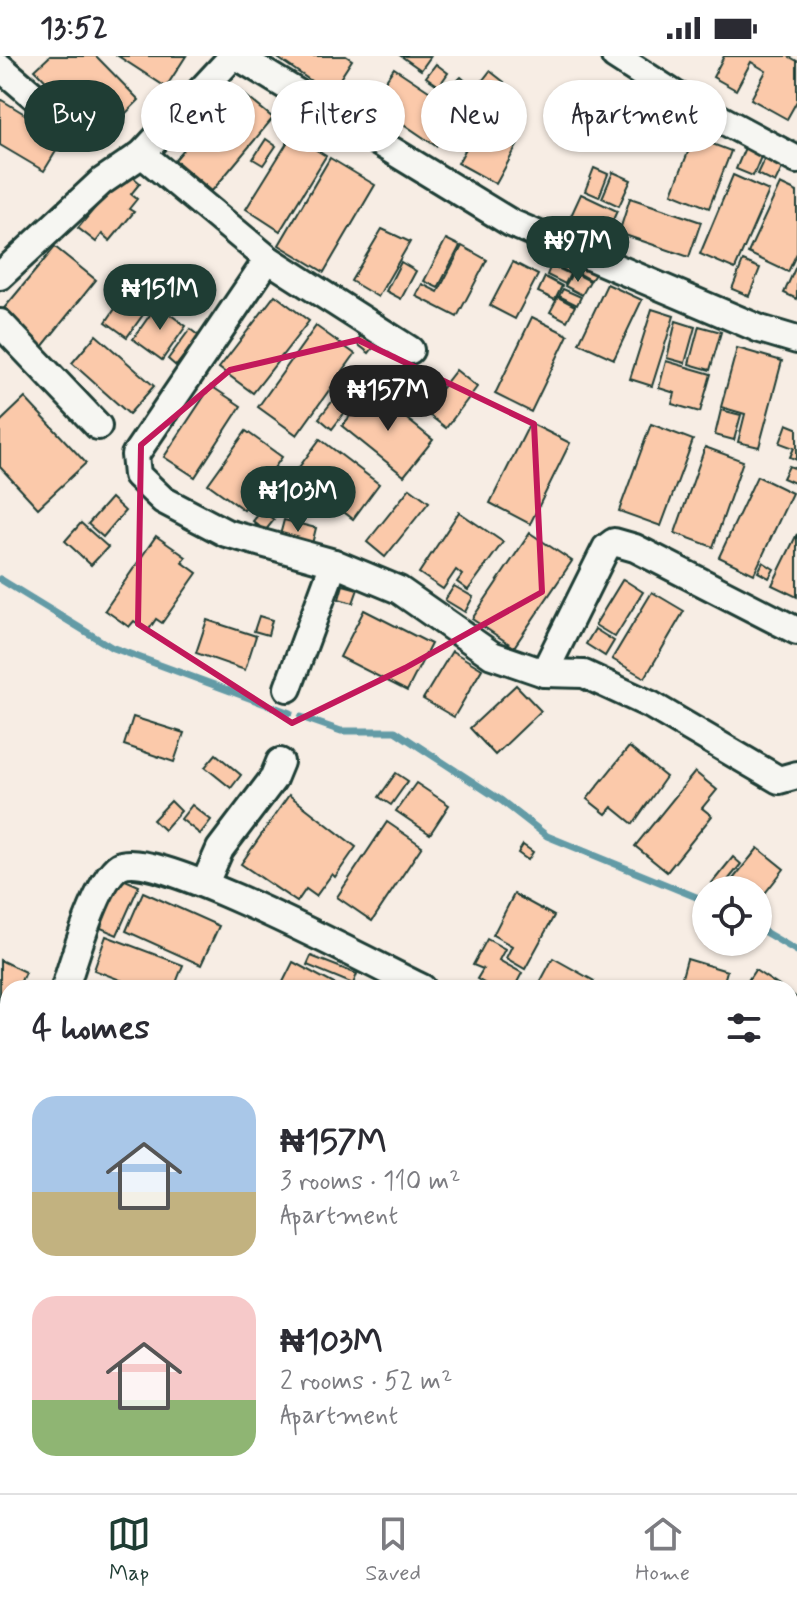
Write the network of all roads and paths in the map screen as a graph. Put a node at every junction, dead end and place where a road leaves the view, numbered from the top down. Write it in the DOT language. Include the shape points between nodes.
graph roads {
  1 [pos="235,56"];
  2 [pos="615,56"];
  3 [pos="0,67"];
  4 [pos="24,88"];
  5 [pos="142,154"];
  6 [pos="797,160"];
  7 [pos="268,259"];
  8 [pos="0,276"];
  9 [pos="0,323"];
  10 [pos="797,340"];
  11 [pos="410,350"];
  12 [pos="98,426"];
  13 [pos="334,563"];
  14 [pos="797,631"];
  15 [pos="544,673"];
  16 [pos="288,688"];
  17 [pos="280,762"];
  18 [pos="797,775"];
  19 [pos="205,883"];
  20 [pos="68,980"];
  21 [pos="405,980"];
  1 -- 5 [label="street"];
  1 -- 10 [label="street" via="511,223"];
  2 -- 6 [label="street"];
  3 -- 4 [label="street"];
  5 -- 7 [label="street"];
  5 -- 8 [label="street" via="101,182"];
  7 -- 11 [label="street"];
  7 -- 13 [label="street" via="135,455 137,475 163,500 226,533"];
  9 -- 12 [label="street"];
  13 -- 15 [label="street" via="399,590 492,655"];
  13 -- 16 [label="street"];
  14 -- 15 [label="street" via="614,542 606,548"];
  15 -- 18 [label="street" via="584,674 651,705 779,780"];
  17 -- 19 [label="street" via="220,849"];
  19 -- 20 [label="street" via="131,863 118,867 86,923"];
  19 -- 21 [label="street"];
}
